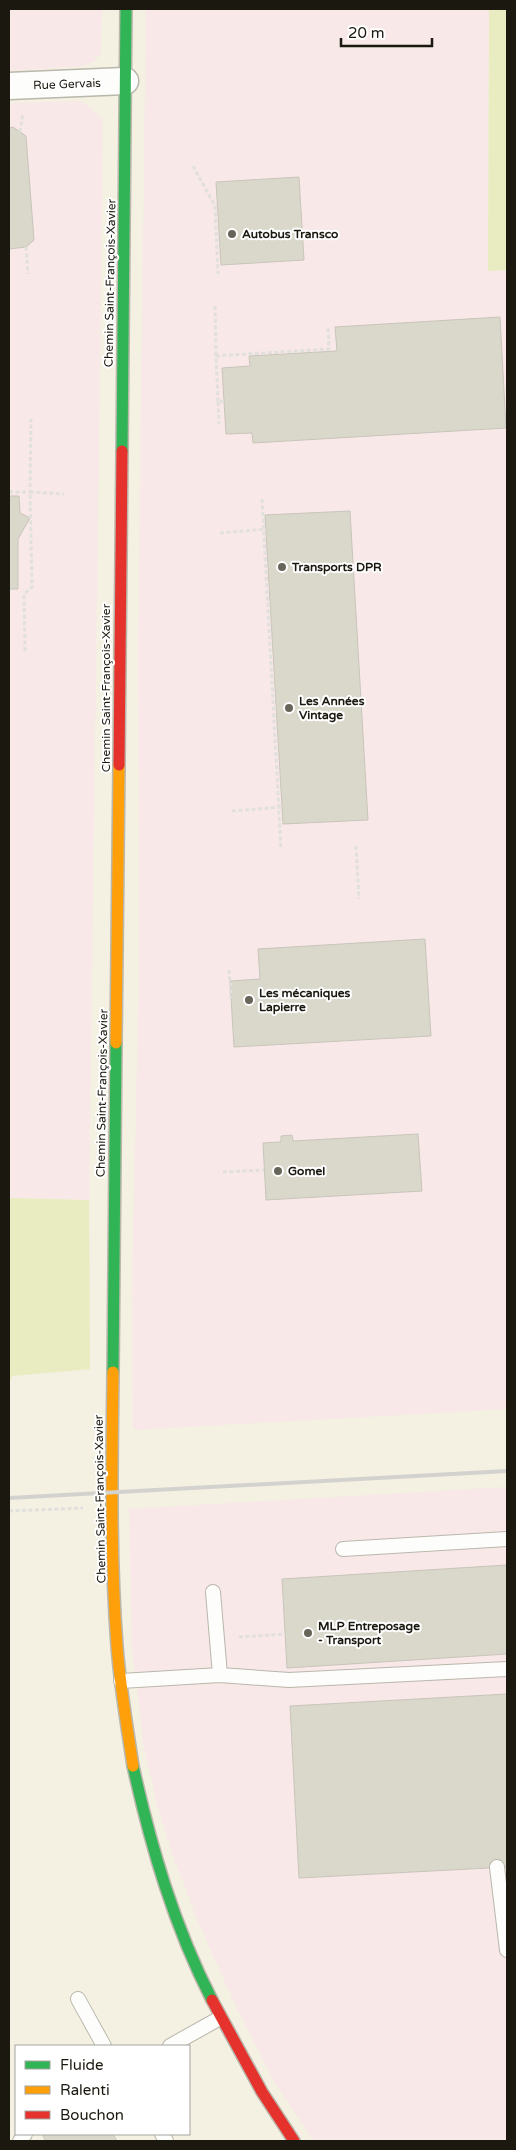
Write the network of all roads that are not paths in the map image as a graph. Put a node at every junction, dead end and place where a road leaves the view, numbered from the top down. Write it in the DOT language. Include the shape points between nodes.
graph roads {
  1 [pos="126,9"];
  2 [pos="125,82"];
  3 [pos="16,95"];
  4 [pos="507,1539"];
  5 [pos="343,1549"];
  6 [pos="213,1592"];
  7 [pos="507,1669"];
  8 [pos="220,1674"];
  9 [pos="121,1681"];
  10 [pos="497,1867"];
  11 [pos="507,1945"];
  12 [pos="78,2000"];
  13 [pos="220,2018"];
  14 [pos="103,2045"];
  15 [pos="172,2045"];
  16 [pos="294,2141"];
  1 -- 2 [label="street, Chemin Saint-François-Xavier"];
  2 -- 3 [label="street, Rue Gervais"];
  2 -- 9 [label="street, Chemin Saint-François-Xavier" via="113,1506 116,1631"];
  4 -- 5 [label="lane"];
  6 -- 8 [label="lane"];
  7 -- 8 [label="lane" via="289,1680"];
  8 -- 9 [label="lane"];
  9 -- 13 [label="street, Chemin Saint-François-Xavier" via="140,1796 160,1873 191,1955"];
  10 -- 11 [label="lane"];
  12 -- 14 [label="lane"];
  13 -- 15 [label="lane"];
  13 -- 16 [label="street, Chemin Saint-François-Xavier" via="248,2071"];
}
